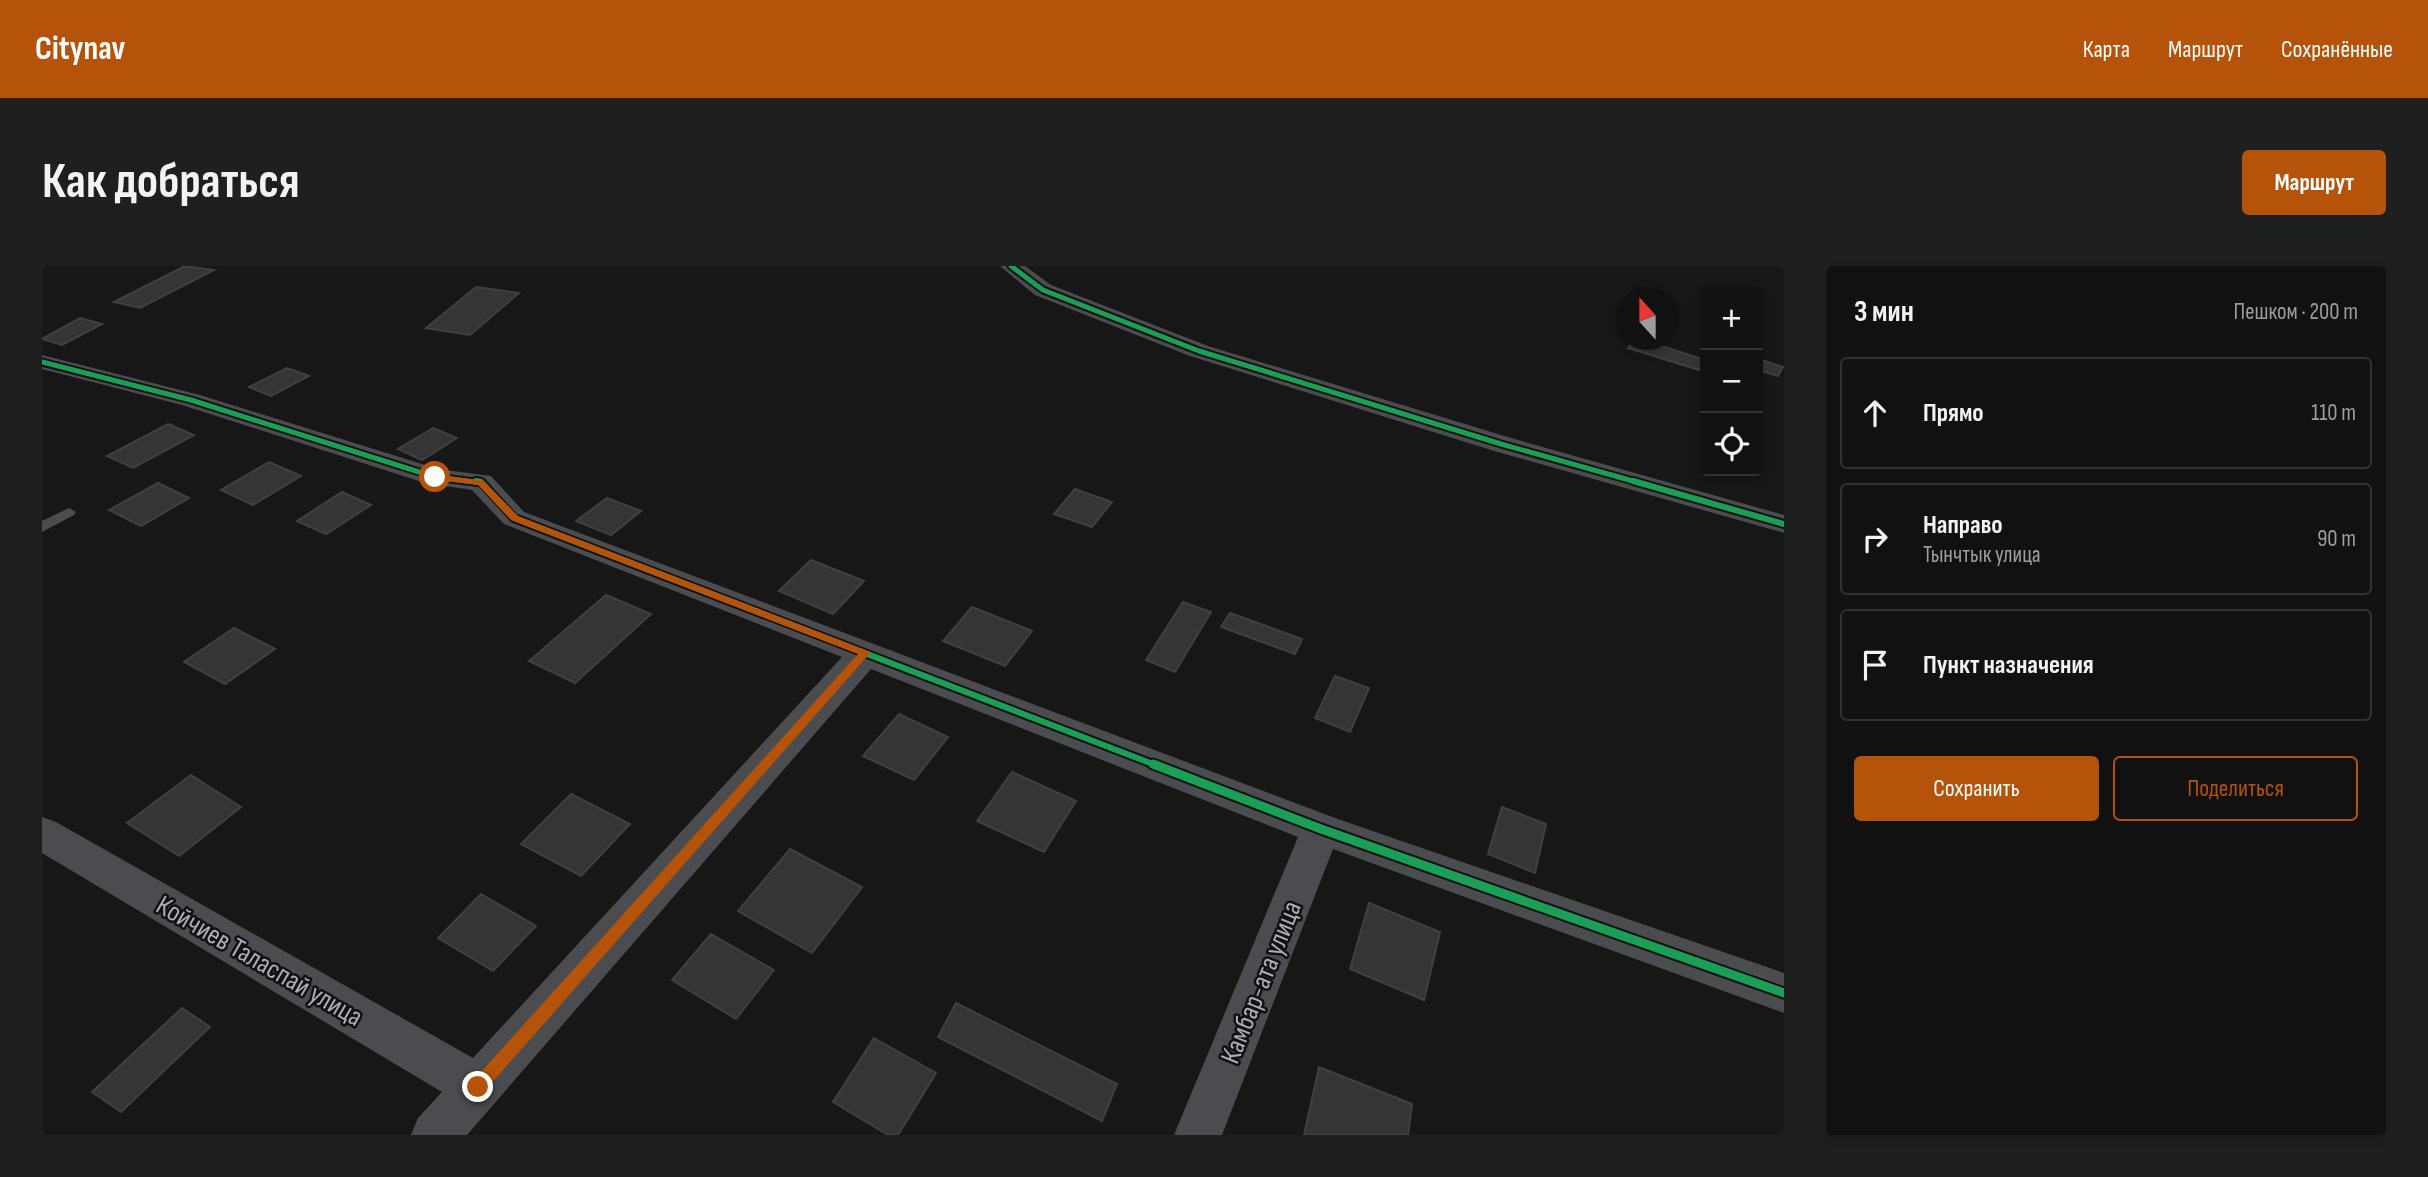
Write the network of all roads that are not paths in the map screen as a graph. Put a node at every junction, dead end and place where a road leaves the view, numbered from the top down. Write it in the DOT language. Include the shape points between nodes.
graph roads {
  1 [pos="1011,266"];
  2 [pos="42,362"];
  3 [pos="69,512"];
  4 [pos="1784,524"];
  5 [pos="42,527"];
  6 [pos="866,652"];
  7 [pos="1321,829"];
  8 [pos="42,833"];
  9 [pos="1784,993"];
  10 [pos="478,1087"];
  11 [pos="435,1135"];
  12 [pos="1198,1135"];
  1 -- 4 [label="street" via="1043,290 1199,351 1501,444"];
  2 -- 6 [label="street" via="191,400 435,477 481,482 514,518"];
  3 -- 5 [label="lane"];
  6 -- 7 [label="street"];
  6 -- 10 [label="street"];
  7 -- 9 [label="street"];
  7 -- 12 [label="street, Камбар-ата улица"];
  8 -- 10 [label="street, Койчиев Таласпай улица"];
  10 -- 11 [label="street"];
}
